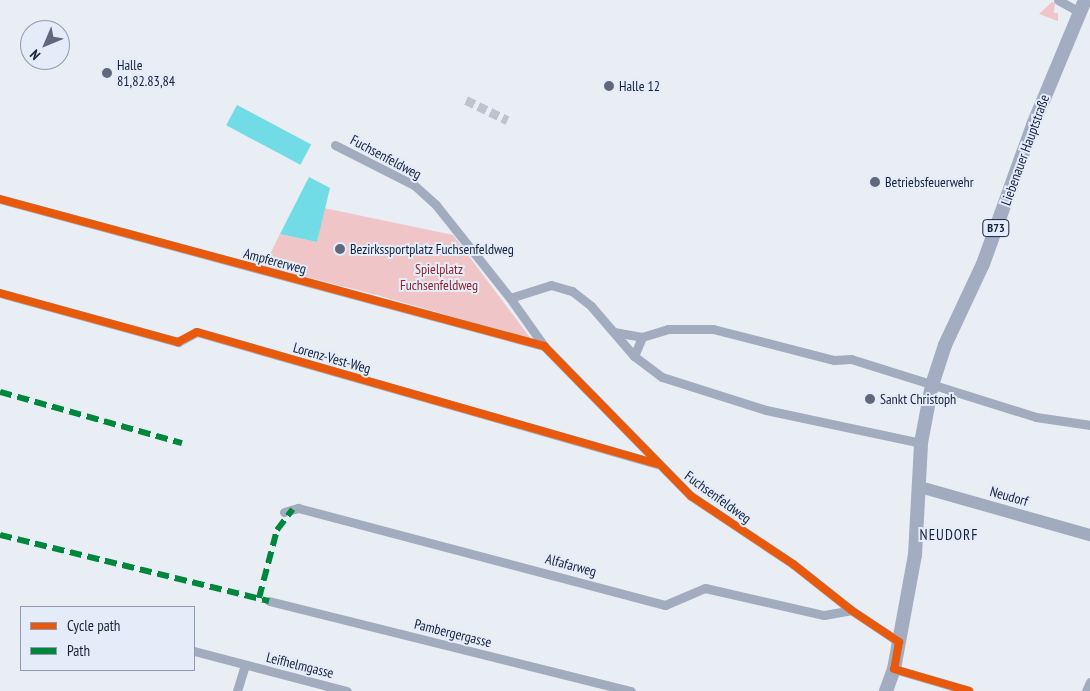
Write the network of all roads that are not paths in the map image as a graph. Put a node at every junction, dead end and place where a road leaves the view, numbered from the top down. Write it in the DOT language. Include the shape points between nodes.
graph roads {
  1 [pos="1058,0"];
  2 [pos="1083,6"];
  3 [pos="335,146"];
  4 [pos="0,199"];
  5 [pos="0,293"];
  6 [pos="510,298"];
  7 [pos="614,332"];
  8 [pos="642,337"];
  9 [pos="544,346"];
  10 [pos="634,356"];
  11 [pos="932,384"];
  12 [pos="1090,425"];
  13 [pos="921,444"];
  14 [pos="658,464"];
  15 [pos="920,486"];
  16 [pos="284,512"];
  17 [pos="1090,534"];
  18 [pos="269,601"];
  19 [pos="851,610"];
  20 [pos="899,642"];
  21 [pos="195,651"];
  22 [pos="245,665"];
  23 [pos="894,669"];
  24 [pos="1090,682"];
  25 [pos="237,691"];
  26 [pos="347,691"];
  27 [pos="631,691"];
  28 [pos="886,691"];
  29 [pos="969,691"];
  30 [pos="1086,691"];
  1 -- 2 [label="street"];
  2 -- 11 [label="main road, Liebenauer Hauptstraße / B73" via="1033,125 983,264 945,345"];
  3 -- 6 [label="street, Fuchsenfeldweg" via="414,185 429,198"];
  4 -- 9 [label="street, Ampfererweg"];
  5 -- 14 [label="street, Lorenz-Vest-Weg" via="178,342 197,332"];
  6 -- 7 [label="street" via="551,285 572,291 591,306"];
  6 -- 9 [label="street, Fuchsenfeldweg"];
  7 -- 8 [label="street"];
  7 -- 10 [label="street"];
  8 -- 10 [label="street"];
  8 -- 11 [label="street" via="668,329 713,329 834,360 851,359"];
  9 -- 14 [label="street, Fuchsenfeldweg"];
  10 -- 13 [label="street" via="662,377 766,410"];
  11 -- 12 [label="street" via="1036,417"];
  11 -- 13 [label="main road, Liebenauer Hauptstraße / B73"];
  13 -- 15 [label="main road, Liebenauer Hauptstraße / B73"];
  14 -- 19 [label="street, Fuchsenfeldweg" via="691,496 792,564"];
  15 -- 17 [label="street, Neudorf"];
  15 -- 20 [label="main road, Liebenauer Hauptstraße / B73" via="916,555"];
  16 -- 19 [label="street, Alfafarweg" via="298,508 666,604 706,588 824,615"];
  18 -- 27 [label="street, Pambergergasse"];
  19 -- 20 [label="street, Fuchsenfeldweg"];
  20 -- 23 [label="main road, Liebenauer Hauptstraße / B73"];
  21 -- 22 [label="street, Leifhelmgasse"];
  22 -- 25 [label="street, Leifhelmgasse"];
  22 -- 26 [label="street, Leifhelmgasse"];
  23 -- 28 [label="main road, Liebenauer Hauptstraße / B73"];
  23 -- 29 [label="street"];
  24 -- 30 [label="street"];
}
